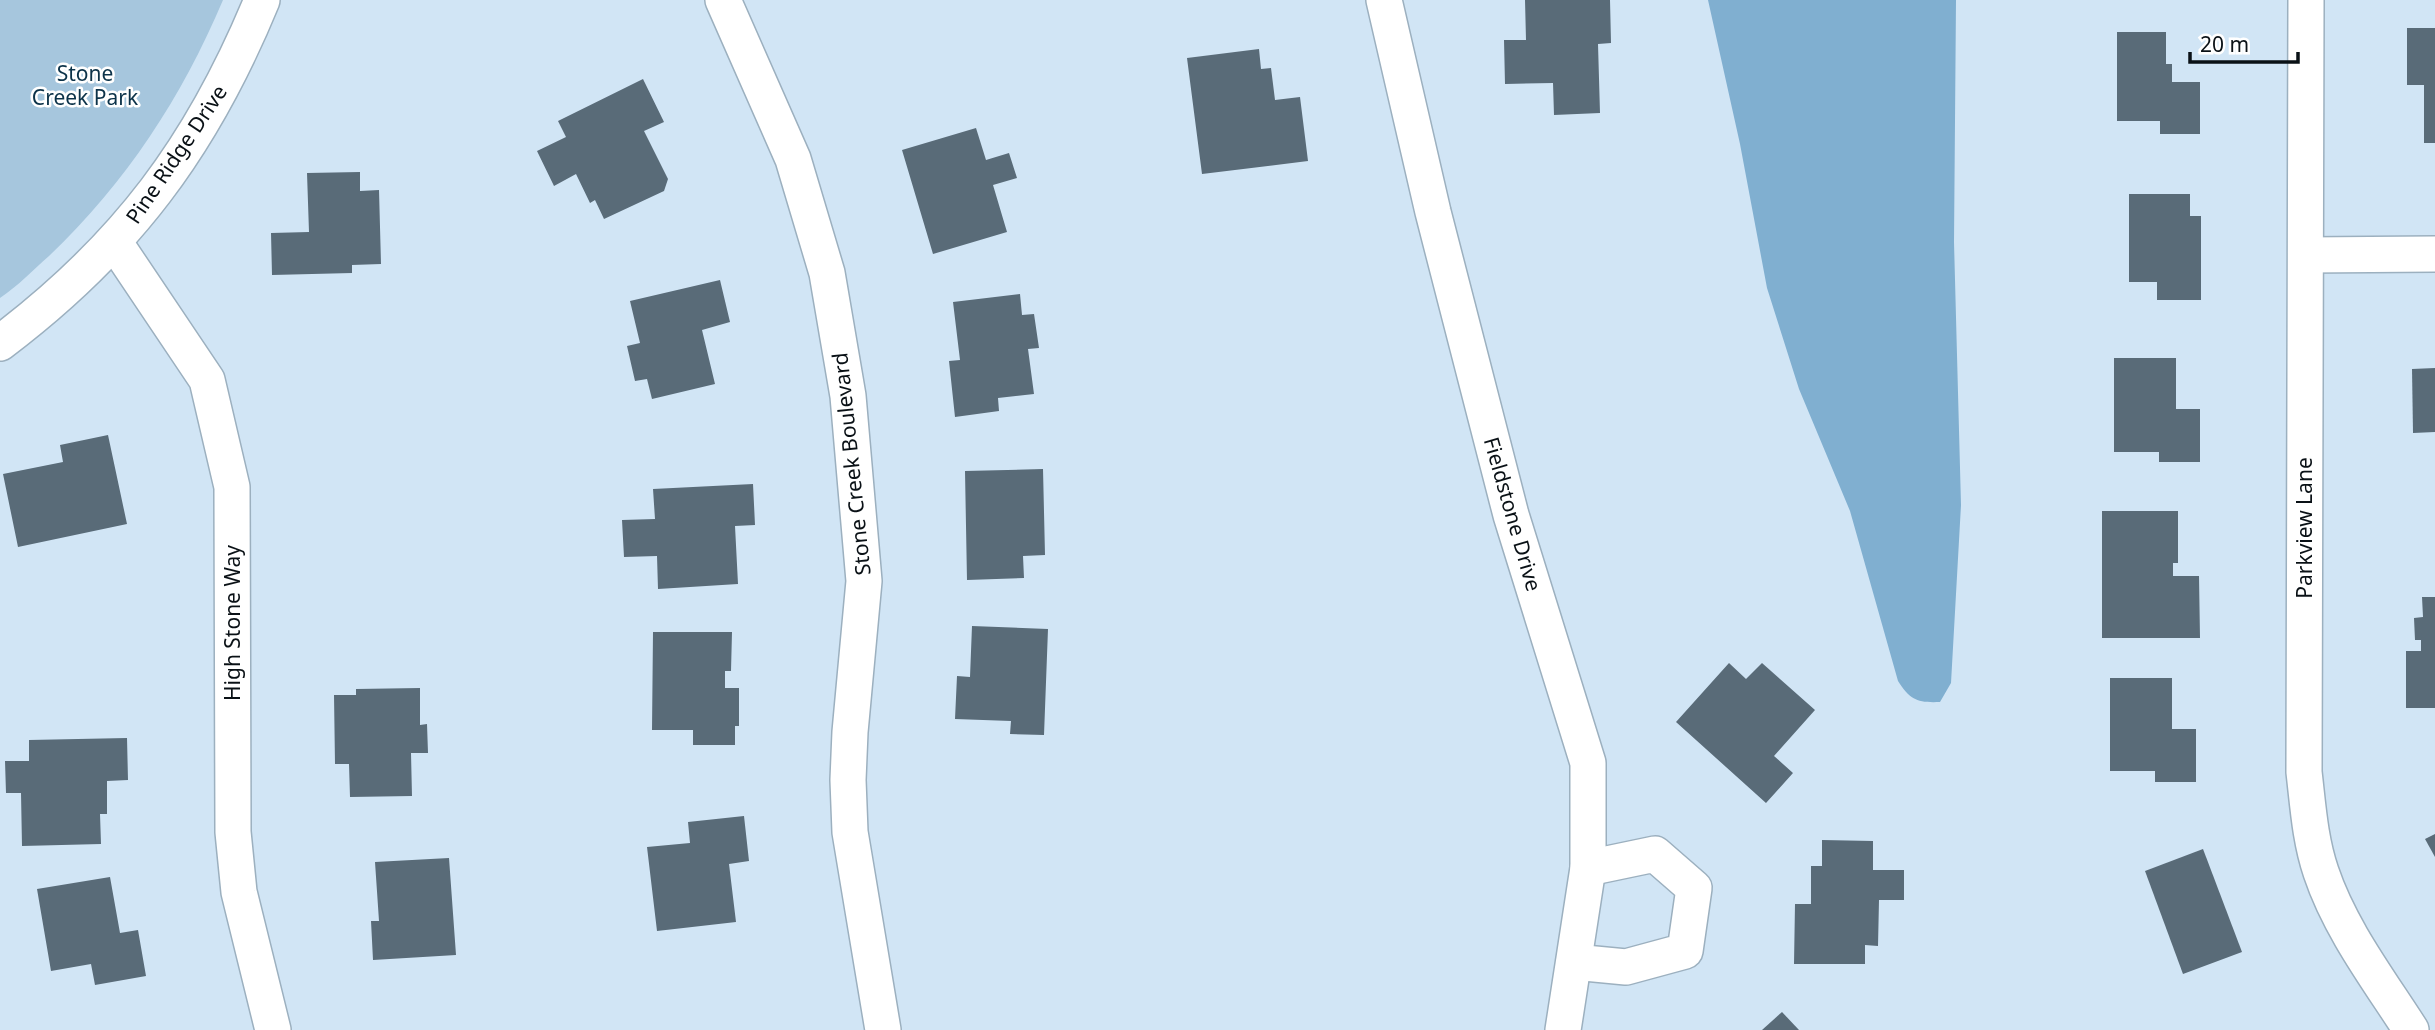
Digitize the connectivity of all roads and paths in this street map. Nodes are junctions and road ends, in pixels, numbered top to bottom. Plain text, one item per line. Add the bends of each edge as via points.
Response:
1 (262, 0) edge
2 (723, 0) edge
3 (1384, 0) edge
4 (2306, 0) edge
5 (115, 243) junction
6 (2435, 254) edge
7 (2306, 255) junction
8 (0, 343) edge
9 (1588, 868) junction
10 (1574, 962) junction
11 (273, 1030) edge
12 (883, 1030) edge
13 (1563, 1030) edge
14 (2411, 1030) edge

1 - 5 street, Pine Ridge Drive via 219,96 158,190
2 - 12 street, Stone Creek Boulevard via 793,159 827,273 848,396 864,581 850,732 850,832
3 - 9 street, Fieldstone Drive via 1511,515 1588,763
4 - 7 street, Parkview Lane
5 - 8 street, Pine Ridge Drive via 49,306
5 - 11 street, High Stone Way via 207,380 232,487 233,832 239,892
6 - 7 street
7 - 14 street, Parkview Lane via 2304,772 2311,832 2320,872 2336,908
9 - 10 street, Fieldstone Drive
9 - 10 street via 1655,854 1693,888 1685,951 1626,967
10 - 13 street, Fieldstone Drive

